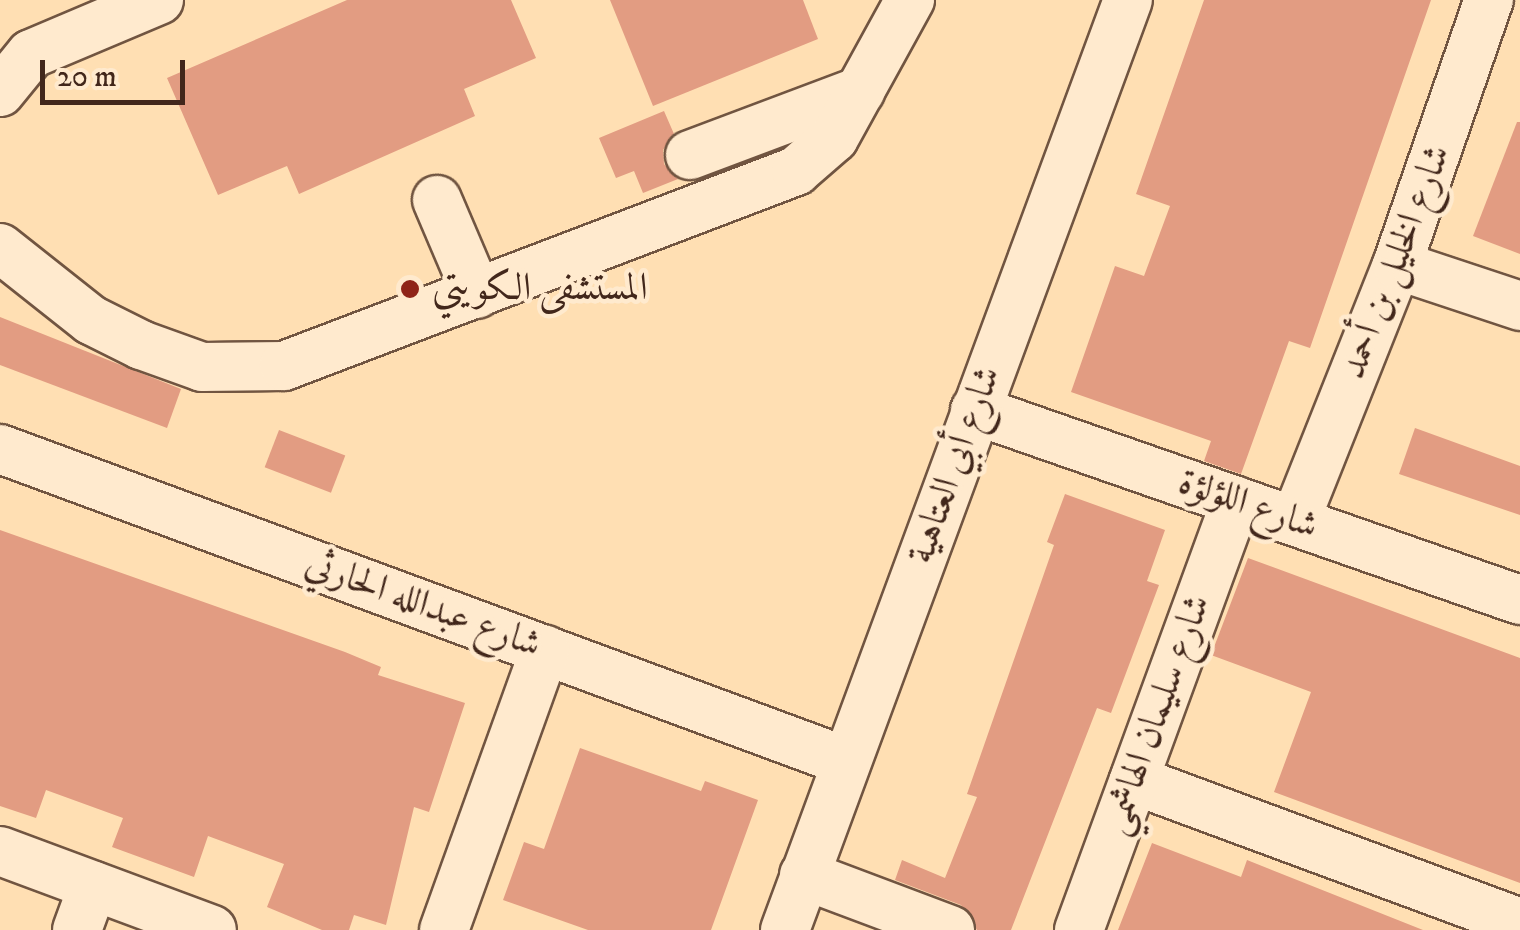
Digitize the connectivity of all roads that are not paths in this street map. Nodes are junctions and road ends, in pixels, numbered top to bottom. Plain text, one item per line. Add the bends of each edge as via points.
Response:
1 (160, 0) edge
2 (910, 0) edge
3 (1128, 0) edge
4 (1488, 0) edge
5 (860, 91) junction
6 (0, 92) edge
7 (690, 155) dead end
8 (437, 200) dead end
9 (0, 248) edge
10 (1397, 265) junction
11 (477, 294) junction
12 (1520, 306) edge
13 (975, 410) junction
14 (0, 448) edge
15 (1236, 500) junction
16 (1295, 522) junction
17 (1520, 600) edge
18 (545, 650) junction
19 (846, 761) junction
20 (1134, 780) junction
21 (0, 851) edge
22 (804, 875) junction
23 (93, 886) junction
24 (1520, 923) edge
25 (77, 930) edge
26 (212, 930) edge
27 (444, 930) edge
28 (785, 930) edge
29 (950, 930) edge
30 (1079, 930) edge

1 - 6 street via 31,54
2 - 5 street
3 - 13 street, شارع أبي العتاهية
4 - 10 street, شارع الخليل بن أحمد
5 - 7 street
5 - 11 street via 834,138 796,171
8 - 11 street
9 - 11 street via 116,334 202,367 229,370 284,366
10 - 12 street
10 - 16 street, شارع الخليل بن أحمد
13 - 15 street, شارع اللؤلؤة
13 - 19 street, شارع أبي العتاهية
14 - 18 street, شارع عبدالله الحارثي
15 - 16 street, شارع اللؤلؤة
15 - 20 street, شارع سليمان الهاشمي
16 - 17 street, شارع اللؤلؤة
18 - 19 street, شارع عبدالله الحارثي
18 - 27 street
19 - 22 street, شارع أبي العتاهية
20 - 24 street
20 - 30 street, شارع سليمان الهاشمي
21 - 23 street
22 - 28 street, شارع أبي العتاهية
22 - 29 street
23 - 25 street
23 - 26 street

